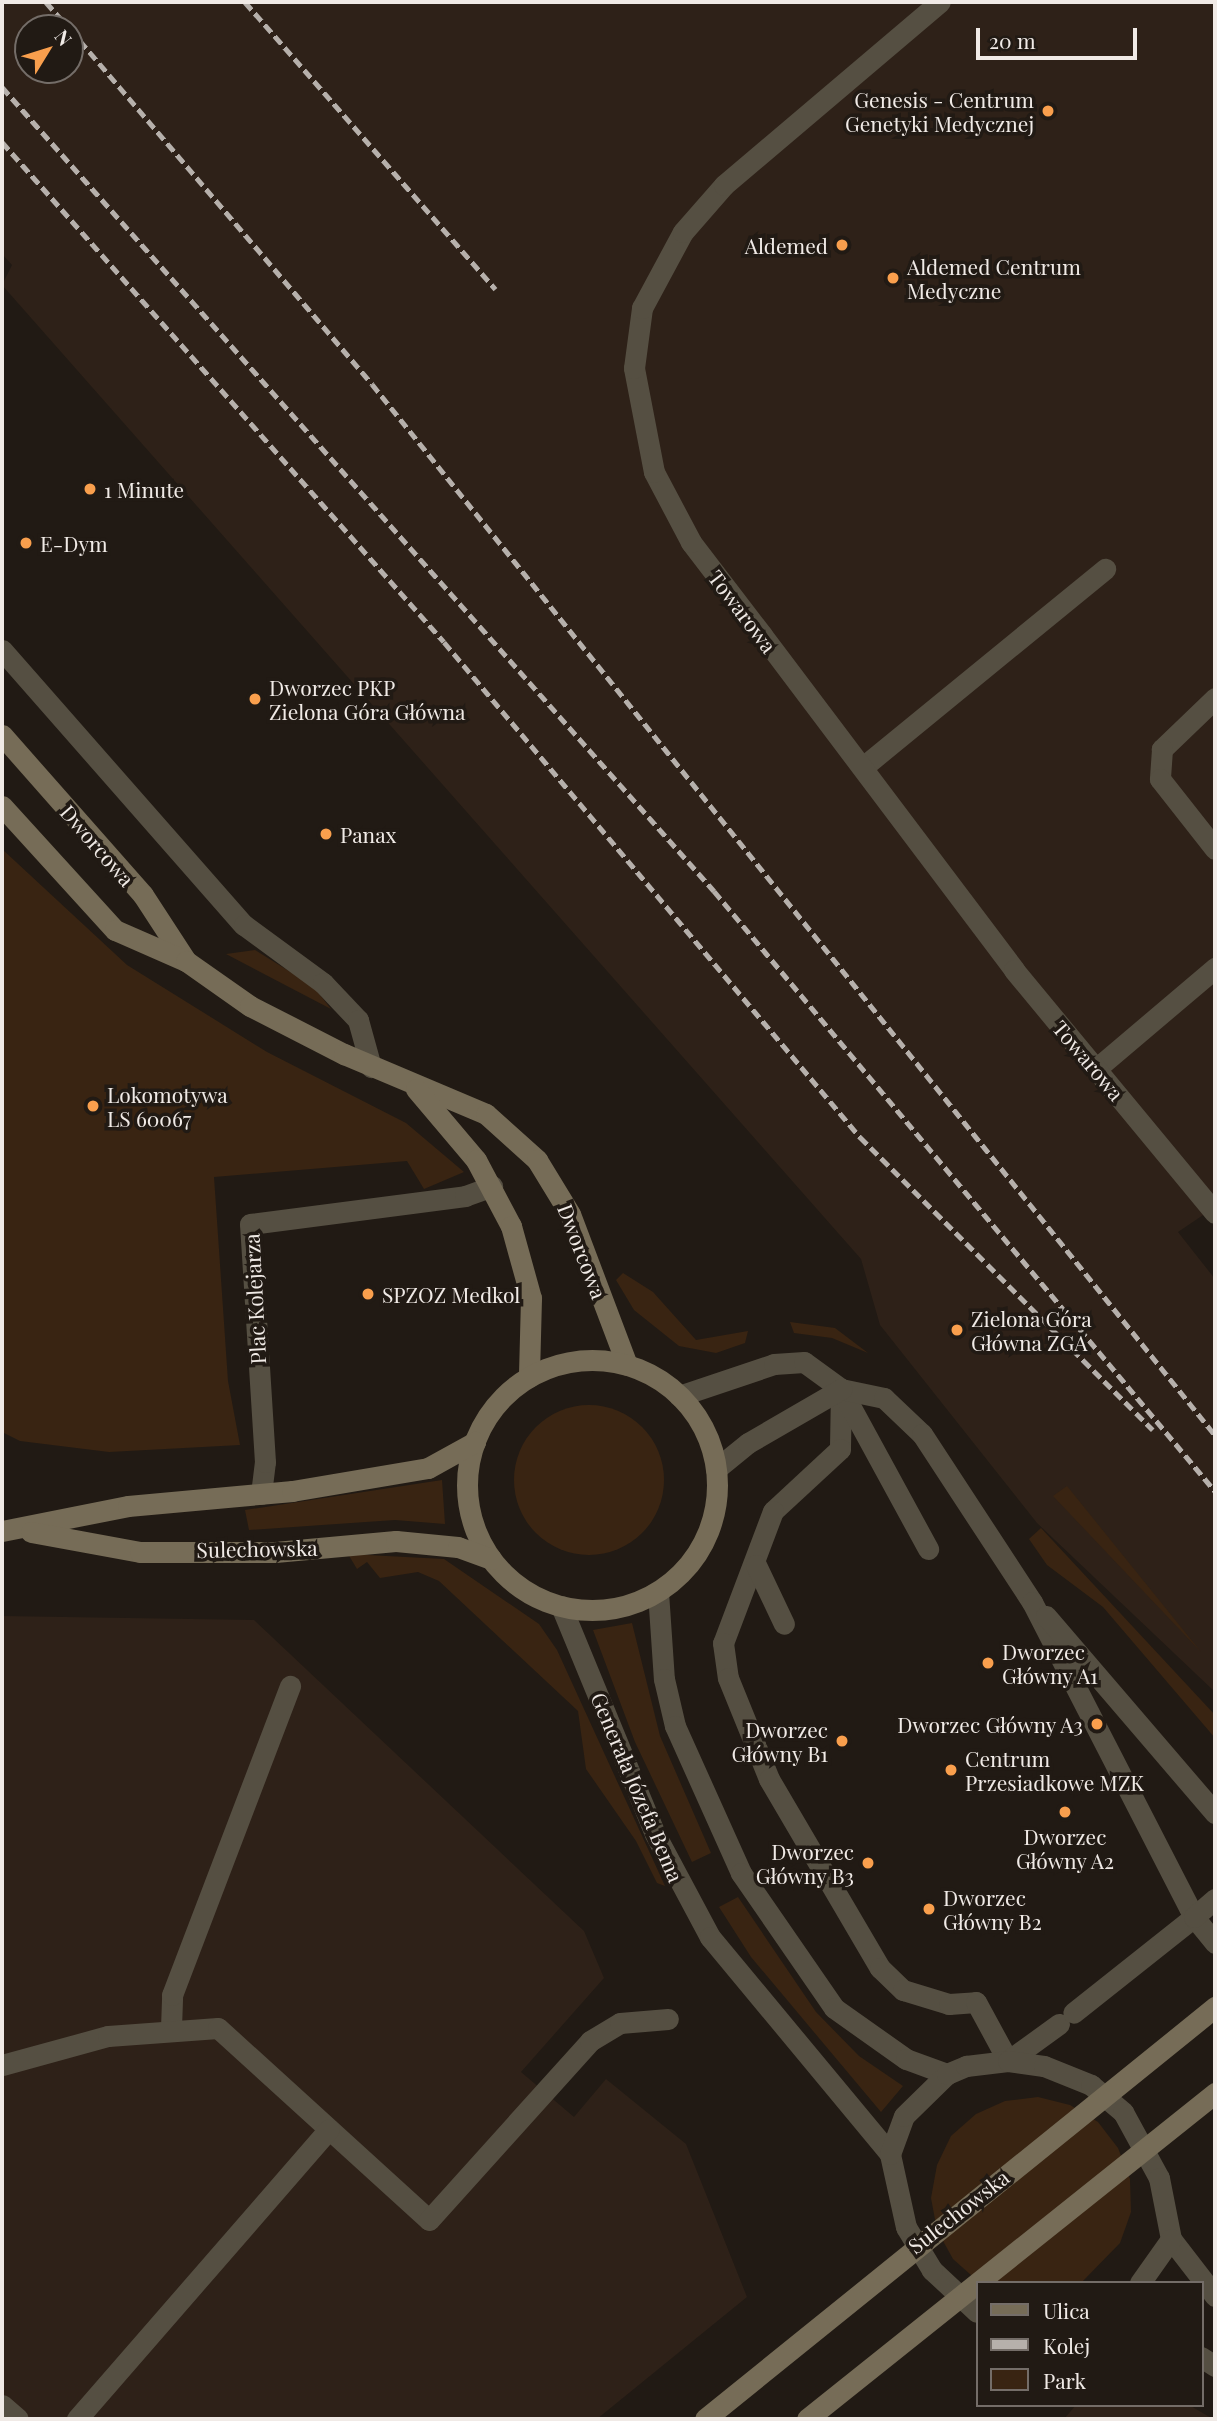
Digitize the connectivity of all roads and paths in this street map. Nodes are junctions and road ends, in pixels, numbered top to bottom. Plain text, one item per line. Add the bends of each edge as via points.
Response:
1 (940, 2) edge
2 (1105, 569) dead end
3 (2, 650) edge
4 (1215, 698) edge
5 (2, 735) edge
6 (863, 767) junction
7 (2, 806) edge
8 (1215, 849) edge
9 (186, 961) junction
10 (1215, 968) edge
11 (371, 1067) junction
12 (1097, 1068) junction
13 (415, 1088) junction
14 (492, 1186) junction
15 (1215, 1213) edge
16 (627, 1364) junction
17 (529, 1377) junction
18 (841, 1389) junction
19 (680, 1396) junction
20 (475, 1442) junction
21 (716, 1469) junction
22 (261, 1494) junction
23 (12, 1531) edge
24 (928, 1549) dead end
25 (491, 1559) junction
26 (756, 1565) junction
27 (658, 1592) junction
28 (1032, 1602) junction
29 (561, 1606) junction
30 (784, 1624) dead end
31 (290, 1686) dead end
32 (1215, 1813) edge
33 (1215, 1899) edge
34 (1194, 1917) junction
35 (1215, 1942) edge
36 (1215, 2007) edge
37 (668, 2019) dead end
38 (171, 2028) junction
39 (1008, 2061) junction
40 (2, 2065) edge
41 (947, 2074) junction
42 (1215, 2093) edge
43 (328, 2129) junction
44 (890, 2154) junction
45 (1171, 2239) junction
46 (980, 2281) edge
47 (1141, 2281) edge
48 (976, 2284) edge
49 (1215, 2296) edge
50 (976, 2311) edge
51 (2, 2405) edge
52 (18, 2419) edge
53 (77, 2419) edge
54 (705, 2419) edge
55 (807, 2419) edge

1 - 6 street, Towarowa via 724,185 683,232 642,307 634,368 654,472 691,542
2 - 6 street
3 - 11 street via 244,925 323,983 358,1020
4 - 8 street via 1162,749 1160,779
5 - 9 street, Dworcowa via 143,895
6 - 12 street, Towarowa
7 - 9 street, Dworcowa via 115,930
9 - 11 street, Dworcowa via 250,1006
10 - 12 street
11 - 13 street, Dworcowa
12 - 15 street, Towarowa
13 - 14 street, Dworcowa
13 - 16 street, Dworcowa via 486,1114 537,1160 570,1214
14 - 17 street, Dworcowa via 511,1226 531,1298
14 - 22 street, Plac Kolejarza via 465,1196 250,1224 265,1462
16 - 17 street via 582,1361
16 - 19 street
17 - 20 street via 506,1394
18 - 19 street via 804,1362 774,1363
18 - 21 street via 748,1443
18 - 24 street
18 - 26 street via 841,1449 773,1511
18 - 28 street via 884,1398 904,1411
19 - 21 street via 704,1429
20 - 22 street, Sulechowska via 428,1468
20 - 25 street via 468,1502
21 - 27 street via 716,1505 705,1539 685,1569
22 - 23 street, Sulechowska via 128,1506
23 - 25 street, Sulechowska via 140,1552 275,1552 396,1541 458,1547
25 - 29 street via 534,1596
26 - 30 street
26 - 39 street via 723,1643 728,1678 769,1779 880,1968 903,1990 949,2004 976,2001
27 - 29 street via 594,1611
27 - 41 street via 663,1679 675,1726 741,1873 834,2008 883,2046
28 - 32 street via 1083,1653
28 - 34 street
29 - 44 street, Generała Józefa Bema via 655,1834 705,1928
31 - 38 street via 172,1995
33 - 34 street
34 - 35 street
34 - 39 street
36 - 54 street, Sulechowska, bridge
37 - 43 street via 620,2023 590,2041 429,2220
38 - 40 street via 108,2036
38 - 43 street via 218,2028
39 - 41 street
39 - 45 street via 1044,2066 1091,2085 1123,2112 1159,2178
41 - 44 street via 904,2116
42 - 46 street, bridge
43 - 53 street
44 - 50 street via 906,2227 932,2270
45 - 47 street
45 - 49 street
48 - 55 street, bridge
51 - 52 street

